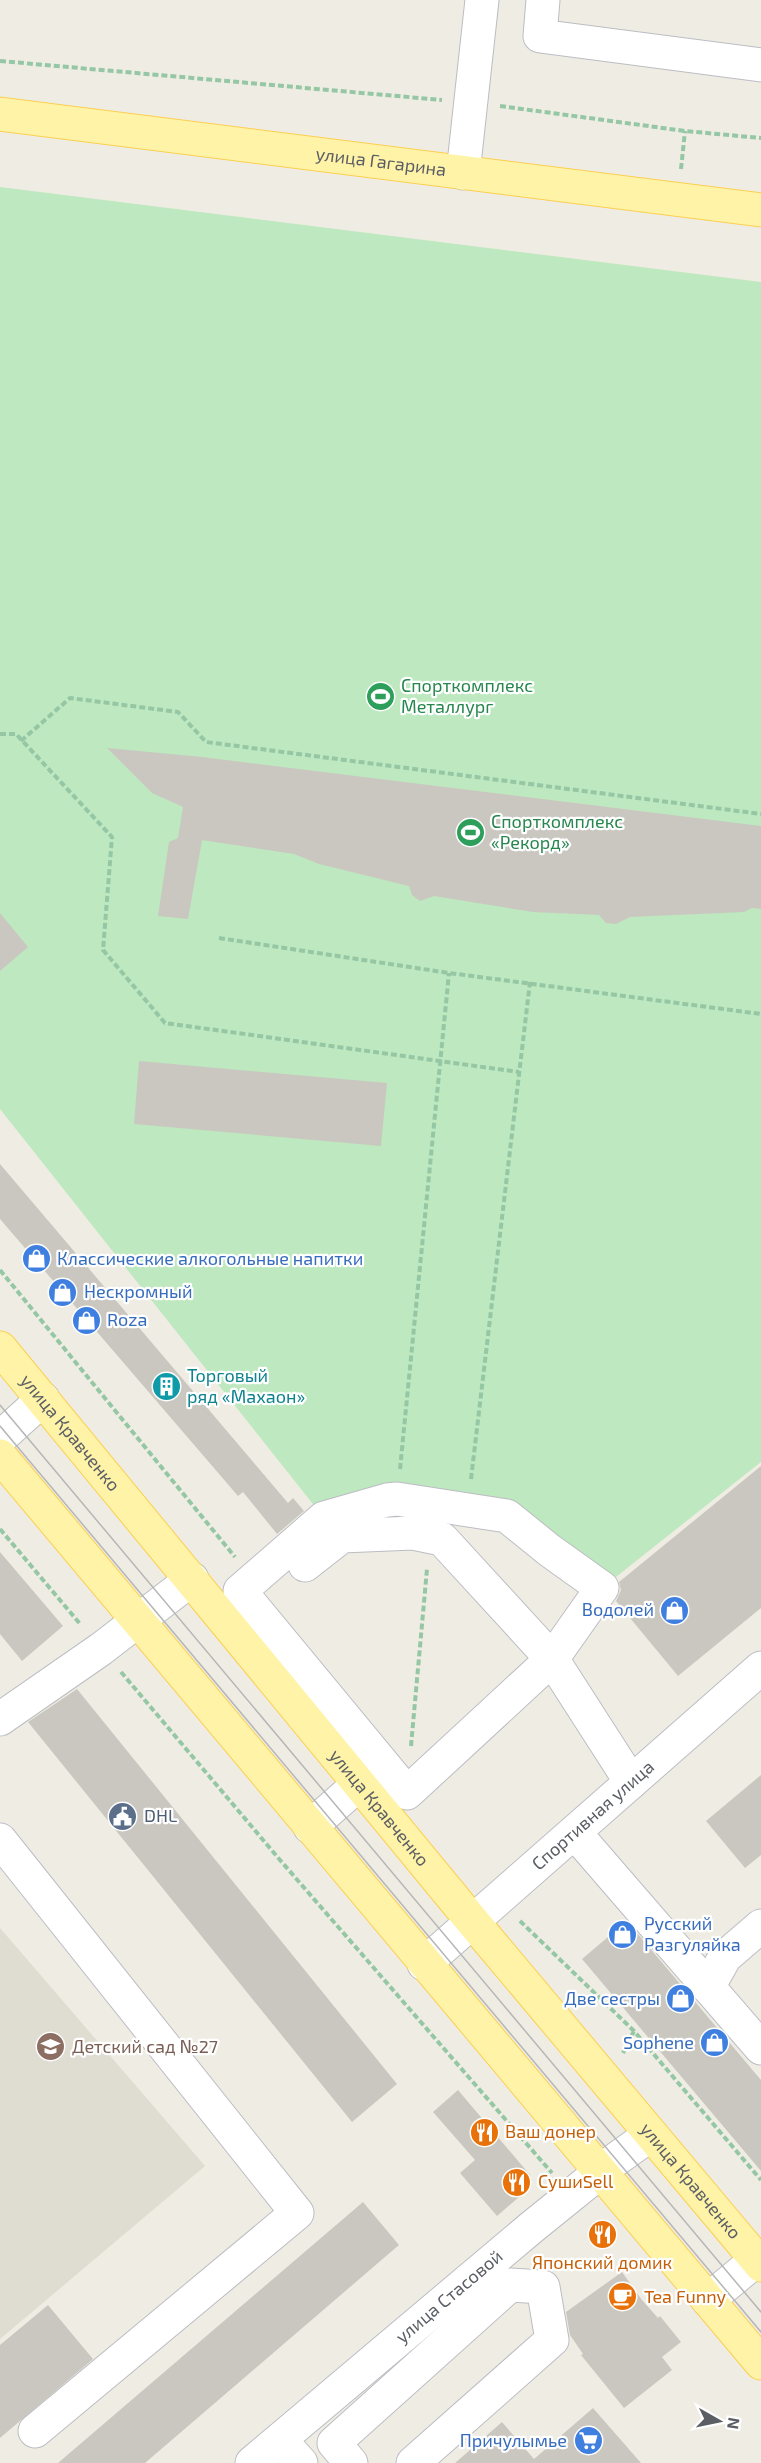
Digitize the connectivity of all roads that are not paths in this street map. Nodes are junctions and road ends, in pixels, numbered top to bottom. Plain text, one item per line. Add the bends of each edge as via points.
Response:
1 (482, 0) edge
2 (543, 0) edge
3 (761, 65) edge
4 (0, 114) edge
5 (463, 173) junction
6 (761, 210) edge
7 (0, 1348) edge
8 (43, 1399) junction
9 (0, 1438) edge
10 (0, 1456) edge
11 (305, 1564) dead end
12 (192, 1579) junction
13 (138, 1621) junction
14 (552, 1659) junction
15 (761, 1668) edge
16 (0, 1719) edge
17 (632, 1782) junction
18 (360, 1783) junction
19 (310, 1827) junction
20 (575, 1833) junction
21 (0, 1840) edge
22 (473, 1922) junction
23 (761, 1926) edge
24 (424, 1964) junction
25 (708, 1987) junction
26 (761, 2048) edge
27 (650, 2135) junction
28 (600, 2172) junction
29 (759, 2260) edge
30 (708, 2300) junction
31 (761, 2363) edge
32 (35, 2431) dead end
33 (290, 2451) edge
34 (252, 2463) edge
35 (351, 2463) edge
36 (413, 2463) edge

1 - 5 street
2 - 3 street via 540,36
4 - 5 main road, улица Гагарина
5 - 6 main road, улица Гагарина
7 - 8 main road, улица Кравченко
8 - 9 street
8 - 12 main road, улица Кравченко
10 - 13 main road
11 - 14 street via 342,1536 413,1533 442,1539
12 - 13 street
12 - 18 main road, улица Кравченко
13 - 16 street
13 - 19 main road
14 - 14 street via 602,1588 507,1516 387,1500 324,1518 240,1591 407,1793
14 - 17 street
15 - 17 street, Спортивная улица
17 - 20 street, Спортивная улица
18 - 19 street
18 - 22 main road, улица Кравченко
19 - 24 main road
20 - 22 street, Спортивная улица
20 - 25 street
21 - 32 street via 297,2213
22 - 24 street, Спортивная улица
22 - 27 main road, улица Кравченко
23 - 25 street via 725,1958
24 - 28 main road
25 - 26 street
27 - 28 street, улица Стасовой
27 - 29 main road, улица Кравченко
28 - 30 main road
28 - 33 street, улица Стасовой
29 - 30 street
30 - 31 main road
33 - 34 street, улица Стасовой
35 - 36 street via 334,2443 510,2285 543,2287 552,2340

